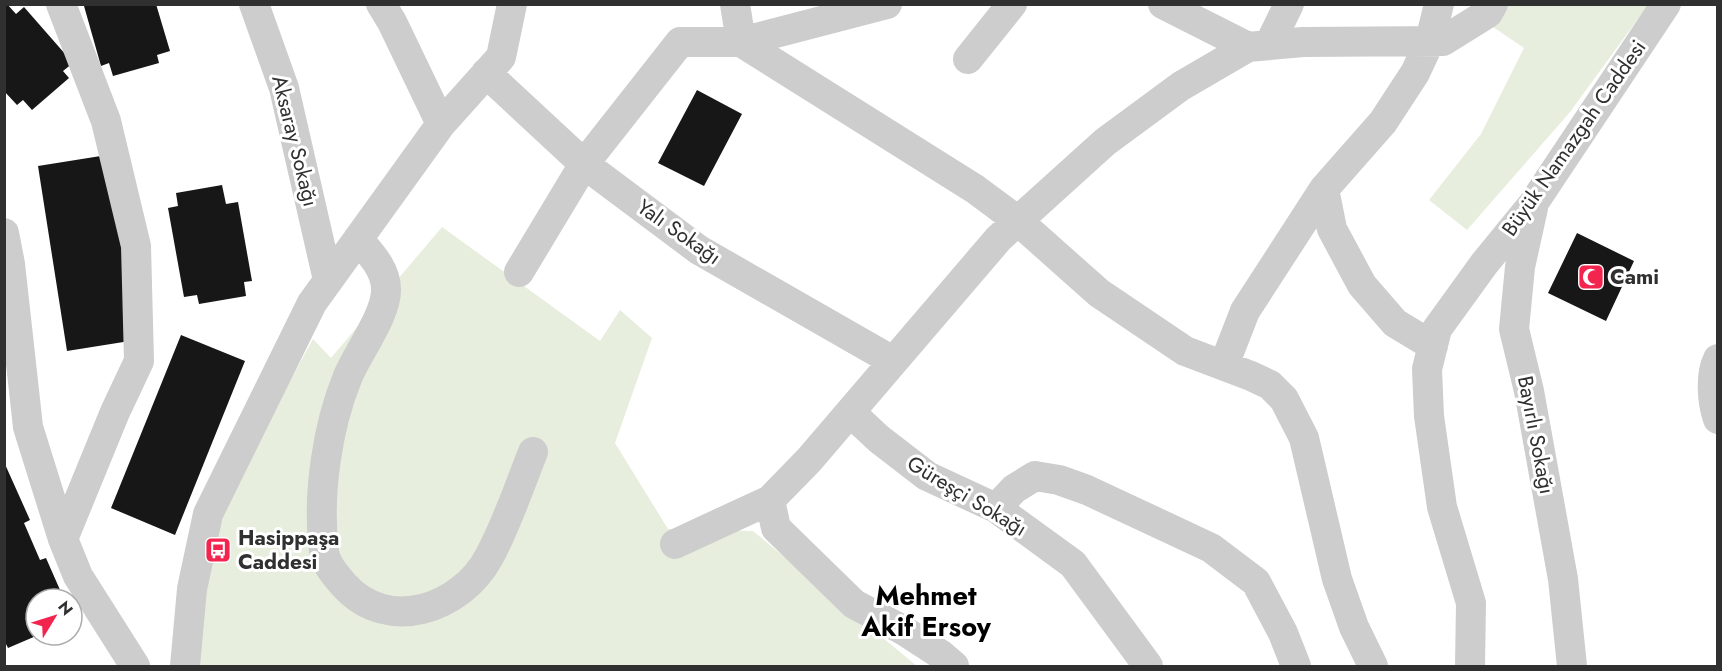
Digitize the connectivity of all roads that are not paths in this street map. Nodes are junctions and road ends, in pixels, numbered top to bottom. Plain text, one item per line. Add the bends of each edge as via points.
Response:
1 (62, 4) edge
2 (254, 4) edge
3 (381, 4) edge
4 (512, 4) edge
5 (735, 4) edge
6 (887, 4) edge
7 (1012, 4) edge
8 (1163, 4) edge
9 (1289, 4) edge
10 (1439, 4) edge
11 (1493, 4) edge
12 (1666, 4) edge
13 (1430, 41) junction
14 (741, 42) junction
15 (1259, 46) junction
16 (968, 59) dead end
17 (486, 73) junction
18 (441, 124) junction
19 (584, 164) junction
20 (1324, 189) junction
21 (1533, 204) junction
22 (1018, 221) junction
23 (4, 233) edge
24 (358, 238) junction
25 (519, 272) dead end
26 (328, 280) junction
27 (1435, 338) junction
28 (1718, 359) edge
29 (893, 361) junction
30 (1224, 365) junction
31 (850, 412) junction
32 (1718, 418) edge
33 (533, 452) dead end
34 (770, 500) junction
35 (996, 508) junction
36 (63, 539) junction
37 (675, 544) dead end
38 (135, 666) edge
39 (184, 666) edge
40 (954, 666) edge
41 (1148, 666) edge
42 (1296, 666) edge
43 (1373, 666) edge
44 (1470, 666) edge
45 (1572, 666) edge

1 - 36 street via 106,121 136,246 139,361
2 - 26 street, Aksaray Sokağı via 284,88
3 - 18 street
4 - 17 street via 501,57
5 - 14 street
6 - 14 street
7 - 16 street
8 - 15 street
9 - 15 street
10 - 13 street
11 - 13 street via 1488,13 1443,41
12 - 21 street, Büyük Namazgah Caddesi
13 - 15 street
13 - 20 street via 1415,73 1383,122
14 - 19 street via 680,42
14 - 22 street via 975,189
15 - 22 street via 1181,86 1105,142
17 - 18 street
17 - 19 street, Yalı Sokağı
18 - 24 street
19 - 25 street
19 - 29 street, Yalı Sokağı via 699,250
20 - 27 street via 1332,230 1362,285 1395,323
20 - 30 street via 1245,311
21 - 27 street, Büyük Namazgah Caddesi via 1484,264
21 - 45 street, Bayırlı Sokağı via 1520,267 1514,329 1563,579
22 - 29 street
22 - 30 street via 1099,293 1185,351
23 - 36 street via 28,427
24 - 26 street
24 - 33 street via 383,272 386,288 385,302 348,377 325,466 324,553 334,575 370,605 392,611 437,606 472,580 486,562
26 - 39 street via 312,303 208,514 192,589
27 - 44 street via 1426,369 1429,416 1442,507 1471,603
28 - 32 street via 1714,367 1714,409
29 - 31 street
30 - 43 street via 1270,385 1284,399 1304,438 1337,579
31 - 34 street
31 - 35 street, Güreşçi Sokağı via 927,476
34 - 37 street
34 - 40 street via 776,528 854,604 903,630
35 - 41 street, Güreşçi Sokağı via 1073,564
35 - 42 street via 1014,489 1035,476 1059,480 1211,548 1256,582
36 - 38 street via 78,576

